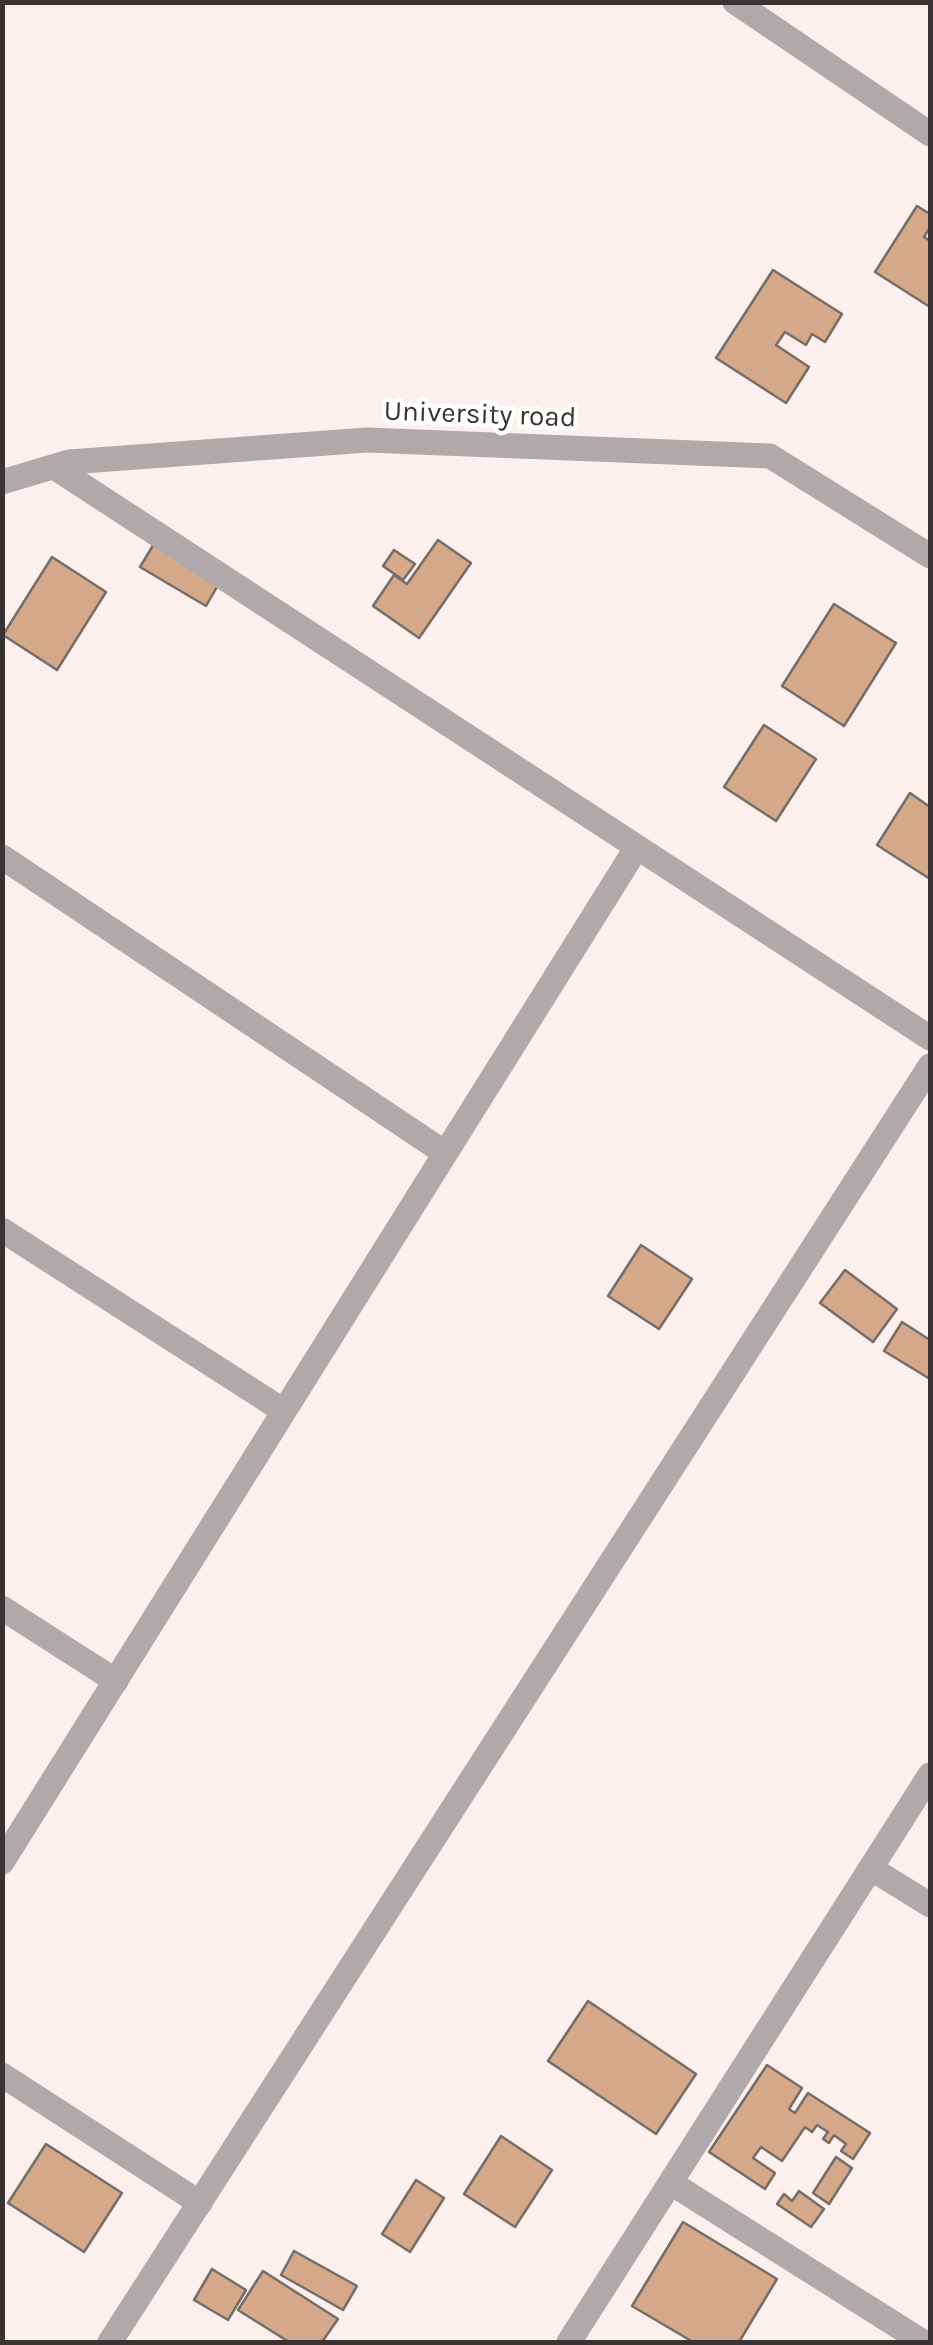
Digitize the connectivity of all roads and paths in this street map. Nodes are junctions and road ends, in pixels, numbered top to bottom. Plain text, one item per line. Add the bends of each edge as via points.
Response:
1 (735, 2) edge
2 (930, 134) edge
3 (54, 467) junction
4 (2, 482) edge
5 (930, 556) edge
6 (637, 847) junction
7 (2, 857) edge
8 (930, 1038) edge
9 (930, 1066) edge
10 (446, 1153) junction
11 (2, 1230) edge
12 (284, 1411) junction
13 (2, 1608) edge
14 (116, 1681) junction
15 (930, 1775) edge
16 (2, 1862) edge
17 (872, 1868) junction
18 (930, 1905) edge
19 (2, 2075) edge
20 (671, 2182) junction
21 (200, 2203) junction
22 (110, 2342) edge
23 (569, 2342) edge
24 (923, 2342) edge

1 - 2 street
3 - 4 street, University road
3 - 5 street, University road via 368,440 770,456
3 - 6 street
6 - 8 street
6 - 10 street
7 - 10 street
9 - 21 street
10 - 12 street
11 - 12 street
12 - 14 street
13 - 14 street
14 - 16 street
15 - 17 street
17 - 18 street
17 - 20 street
19 - 21 street
20 - 23 street
20 - 24 street
21 - 22 street

